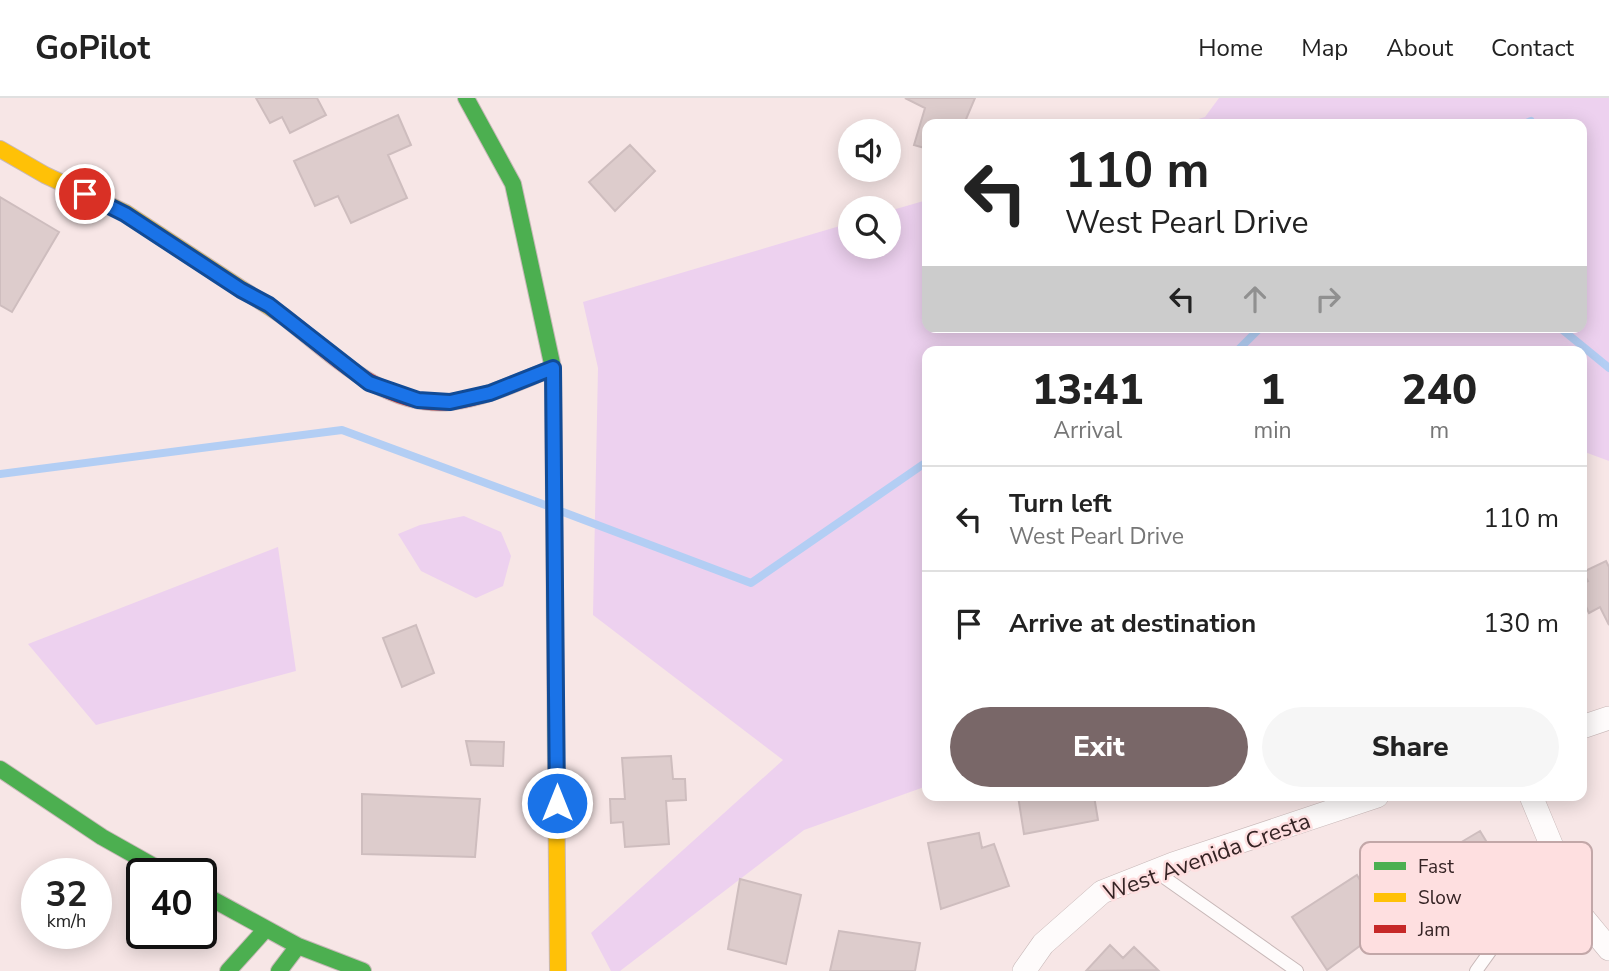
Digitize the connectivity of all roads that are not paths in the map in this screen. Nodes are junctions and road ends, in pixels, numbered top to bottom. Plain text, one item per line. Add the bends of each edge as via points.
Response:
1 (466, 98) edge
2 (0, 149) edge
3 (553, 368) junction
4 (1609, 718) edge
5 (1587, 725) edge
6 (0, 769) edge
7 (1362, 801) edge
8 (1533, 801) edge
9 (1550, 842) edge
10 (139, 858) edge
11 (1155, 871) junction
12 (217, 902) edge
13 (1592, 928) edge
14 (265, 930) junction
15 (298, 946) junction
16 (1609, 949) edge
17 (1488, 954) edge
18 (228, 971) edge
19 (279, 971) edge
20 (363, 971) edge
21 (560, 971) edge
22 (1024, 971) edge
23 (1297, 971) edge
24 (1476, 971) edge

1 - 3 street via 513,184
2 - 3 street via 125,214 269,305 369,383 418,400 450,402 490,393
3 - 21 street
4 - 5 street
6 - 10 street
7 - 11 street, West Avenida Cresta
8 - 9 street
11 - 22 street, West Avenida Cresta via 1102,892 1043,944
11 - 23 lane
12 - 14 street
13 - 16 street
14 - 15 street
14 - 18 street
15 - 19 street
15 - 20 street
17 - 24 lane

